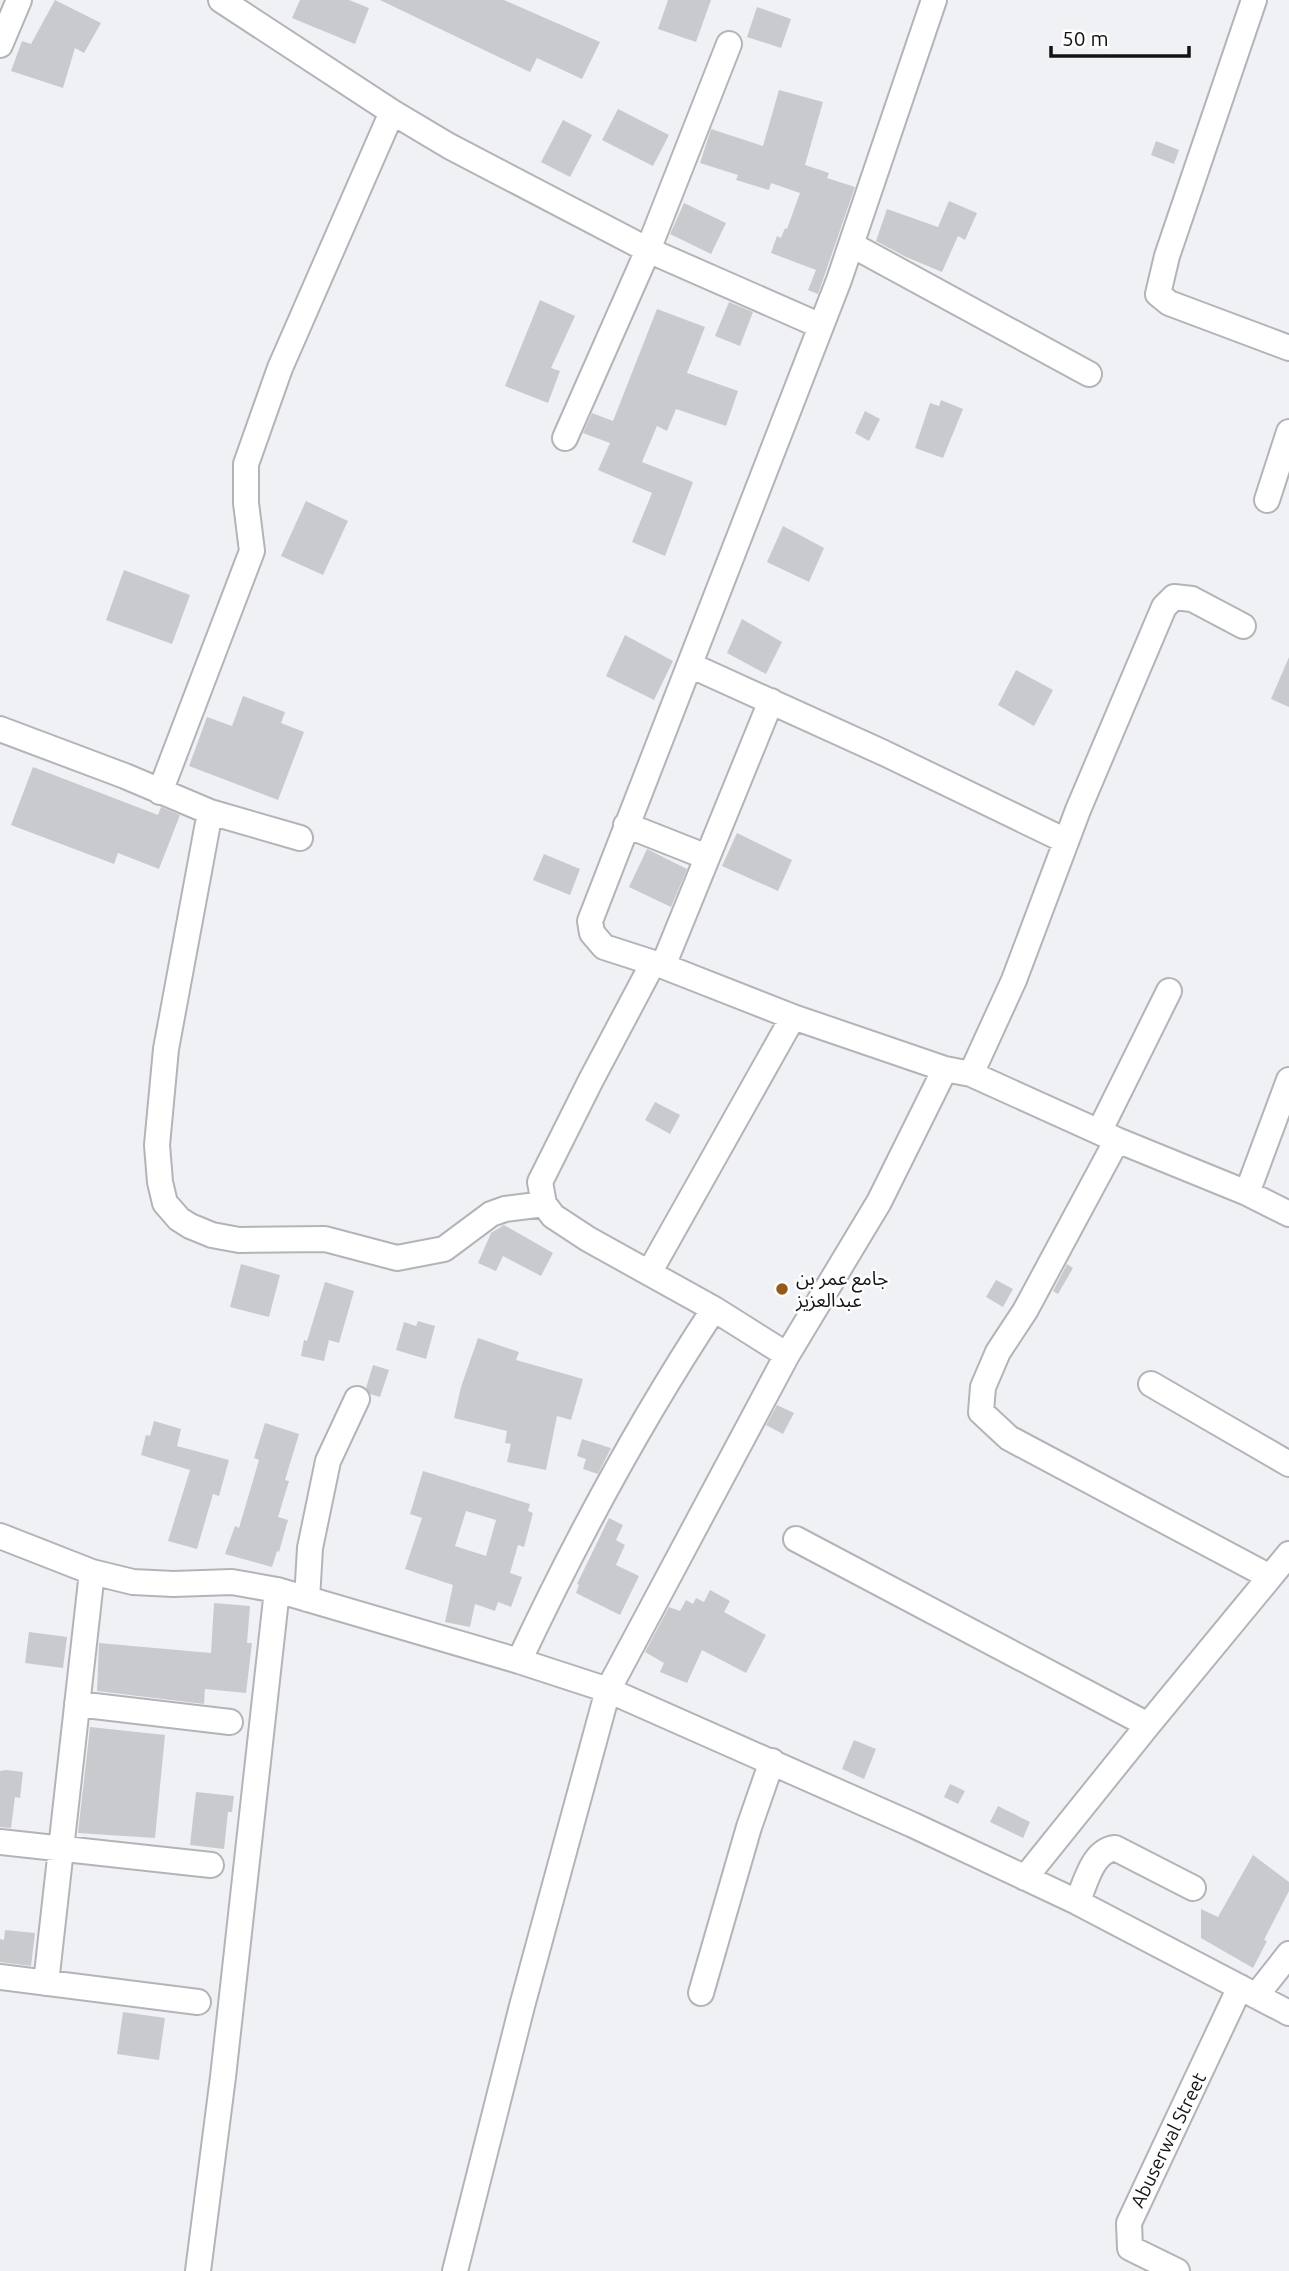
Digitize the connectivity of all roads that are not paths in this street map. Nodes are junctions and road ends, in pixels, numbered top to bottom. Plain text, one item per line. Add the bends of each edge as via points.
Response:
1 (19, 0) edge
2 (220, 0) edge
3 (934, 0) edge
4 (1254, 0) edge
5 (729, 44) dead end
6 (0, 45) edge
7 (392, 112) junction
8 (852, 246) junction
9 (648, 250) junction
10 (821, 326) junction
11 (1289, 348) edge
12 (1089, 374) dead end
13 (1289, 432) edge
14 (565, 438) dead end
15 (1267, 500) dead end
16 (1243, 625) dead end
17 (690, 665) junction
18 (771, 701) junction
19 (0, 729) edge
20 (160, 792) junction
21 (210, 812) junction
22 (626, 825) junction
23 (299, 838) dead end
24 (1066, 841) junction
25 (707, 857) junction
26 (658, 965) junction
27 (1169, 991) dead end
28 (793, 1017) junction
29 (945, 1069) junction
30 (971, 1074) junction
31 (1289, 1080) edge
32 (1108, 1136) junction
33 (1247, 1193) junction
34 (544, 1204) junction
35 (1289, 1214) edge
36 (649, 1273) junction
37 (714, 1309) junction
38 (787, 1354) junction
39 (1151, 1384) dead end
40 (357, 1399) dead end
41 (1289, 1464) edge
42 (0, 1536) edge
43 (796, 1539) dead end
44 (1289, 1554) edge
45 (92, 1572) junction
46 (1270, 1577) junction
47 (277, 1590) junction
48 (307, 1599) junction
49 (519, 1661) junction
50 (608, 1690) junction
51 (77, 1704) junction
52 (230, 1722) dead end
53 (1148, 1725) junction
54 (772, 1761) junction
55 (0, 1842) edge
56 (61, 1847) junction
57 (211, 1865) dead end
58 (1025, 1878) junction
59 (1193, 1888) dead end
60 (1077, 1902) junction
61 (1289, 1954) edge
62 (0, 1977) edge
63 (46, 1983) junction
64 (1248, 1991) junction
65 (701, 1993) dead end
66 (198, 2001) dead end
67 (1289, 2013) edge
68 (198, 2271) edge
69 (455, 2271) edge
70 (1177, 2271) edge

1 - 6 street
2 - 7 street
3 - 8 street
4 - 11 street via 1167,256 1158,295
5 - 9 street
7 - 9 street
7 - 20 street via 280,368 246,464 252,551
8 - 10 street
8 - 12 street
9 - 10 street
9 - 14 street
10 - 17 street
13 - 15 street
16 - 24 street via 1192,599 1174,597 1164,607
17 - 18 street
17 - 22 street
18 - 24 street
18 - 25 street
19 - 20 street
20 - 21 street
21 - 23 street
21 - 34 street via 166,1049 157,1145 165,1203 190,1227 212,1235 239,1240 325,1239 397,1258 444,1249 491,1214
22 - 25 street
22 - 26 street via 590,921 592,933 604,947
24 - 30 street via 1014,980
25 - 26 street
26 - 28 street
26 - 34 street via 540,1182
27 - 32 street
28 - 29 street
28 - 36 street
29 - 30 street
29 - 38 street via 879,1202
30 - 32 street
31 - 33 street
32 - 33 street
32 - 46 street via 1025,1311 998,1352 983,1387 981,1412 1009,1438
33 - 35 street
34 - 36 street via 553,1216 588,1239
36 - 37 street
37 - 38 street
37 - 49 street via 667,1381 560,1573
38 - 50 street
39 - 41 street
40 - 48 street via 328,1461 310,1548
42 - 45 street
43 - 53 street
44 - 46 street
45 - 47 street via 133,1582 232,1582
45 - 51 street
46 - 53 street
47 - 48 street
47 - 68 street
48 - 49 street
49 - 50 street
50 - 54 street
50 - 69 street
51 - 52 street
51 - 56 street
53 - 58 street
54 - 58 street
54 - 65 street
55 - 56 street
56 - 57 street
56 - 63 street
58 - 60 street
59 - 60 street via 1115,1848 1098,1856
60 - 64 street
61 - 64 street
62 - 63 street
63 - 66 street
64 - 67 street
64 - 70 street, Abuserwal Street via 1129,2223 1130,2248

